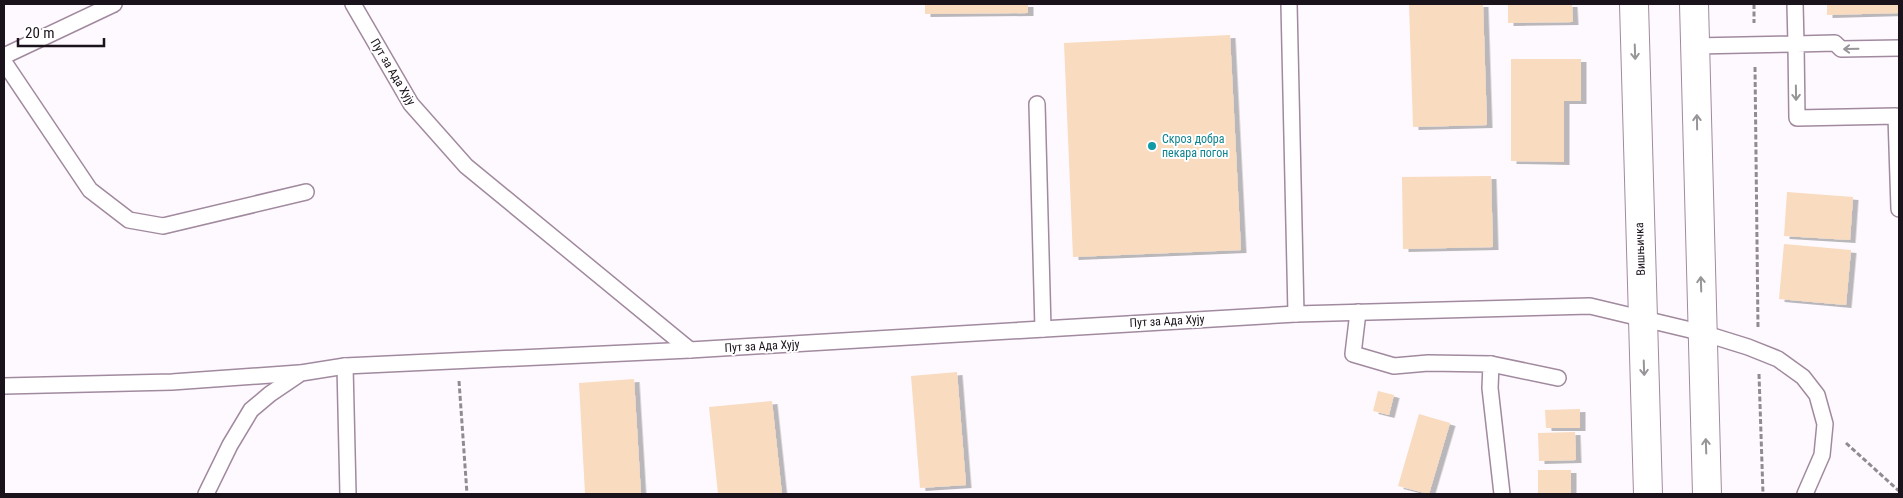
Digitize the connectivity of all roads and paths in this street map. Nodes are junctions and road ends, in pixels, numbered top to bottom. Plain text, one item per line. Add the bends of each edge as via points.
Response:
1 (114, 4) edge
2 (353, 4) edge
3 (1289, 4) edge
4 (1634, 4) edge
5 (1694, 4) edge
6 (1754, 4) edge
7 (1795, 4) edge
8 (1796, 44) junction
9 (1755, 45) junction
10 (1695, 46) junction
11 (1899, 48) edge
12 (4, 56) edge
13 (4, 62) edge
14 (1037, 104) dead end
15 (1898, 116) edge
16 (306, 192) dead end
17 (1899, 209) edge
18 (1358, 312) junction
19 (1296, 314) junction
20 (1642, 319) junction
21 (1043, 329) junction
22 (1703, 333) junction
23 (690, 350) junction
24 (1758, 351) junction
25 (458, 361) junction
26 (1491, 364) junction
27 (345, 366) junction
28 (301, 373) junction
29 (1558, 378) dead end
30 (4, 386) edge
31 (1825, 424) junction
32 (1899, 491) edge
33 (206, 494) edge
34 (348, 494) edge
35 (467, 494) edge
36 (1502, 494) edge
37 (1648, 494) edge
38 (1707, 494) edge
39 (1763, 494) edge
40 (1805, 494) edge

1 - 12 lane
2 - 23 lane, Пут за Ада Хују via 411,104 466,166
3 - 19 lane
4 -> 20 main road, Вишњичка
5 - 10 main road
6 - 9 path
7 - 8 lane
8 - 9 lane
11 -> 8 lane via 1841,49 1836,43
8 -> 15 lane via 1797,118
9 - 10 lane
9 - 24 path
22 -> 10 main road
13 - 16 lane via 90,190 129,220 163,226
14 - 21 lane
15 - 17 lane
18 - 19 lane, Пут за Ада Хују
18 - 20 lane, Пут за Ада Хују via 1590,306
18 - 26 lane via 1353,354 1394,366
19 - 21 lane, Пут за Ада Хују
20 - 22 lane, Пут за Ада Хују
20 -> 37 main road, Вишњичка
21 - 23 lane, Пут за Ада Хују
22 - 24 lane, Пут за Ада Хују
38 -> 22 main road
23 - 25 lane, Пут за Ада Хују
24 - 31 lane, Пут за Ада Хују via 1778,359 1803,378 1817,395
24 - 39 path
25 - 27 lane, Пут за Ада Хују
25 - 35 path
26 - 29 lane
26 - 36 lane via 1490,388
27 - 28 lane, Пут за Ада Хују
27 - 34 lane
28 - 30 lane, Пут за Ада Хују via 172,382
28 - 33 lane via 251,410
31 - 32 path
31 - 40 lane via 1822,455

